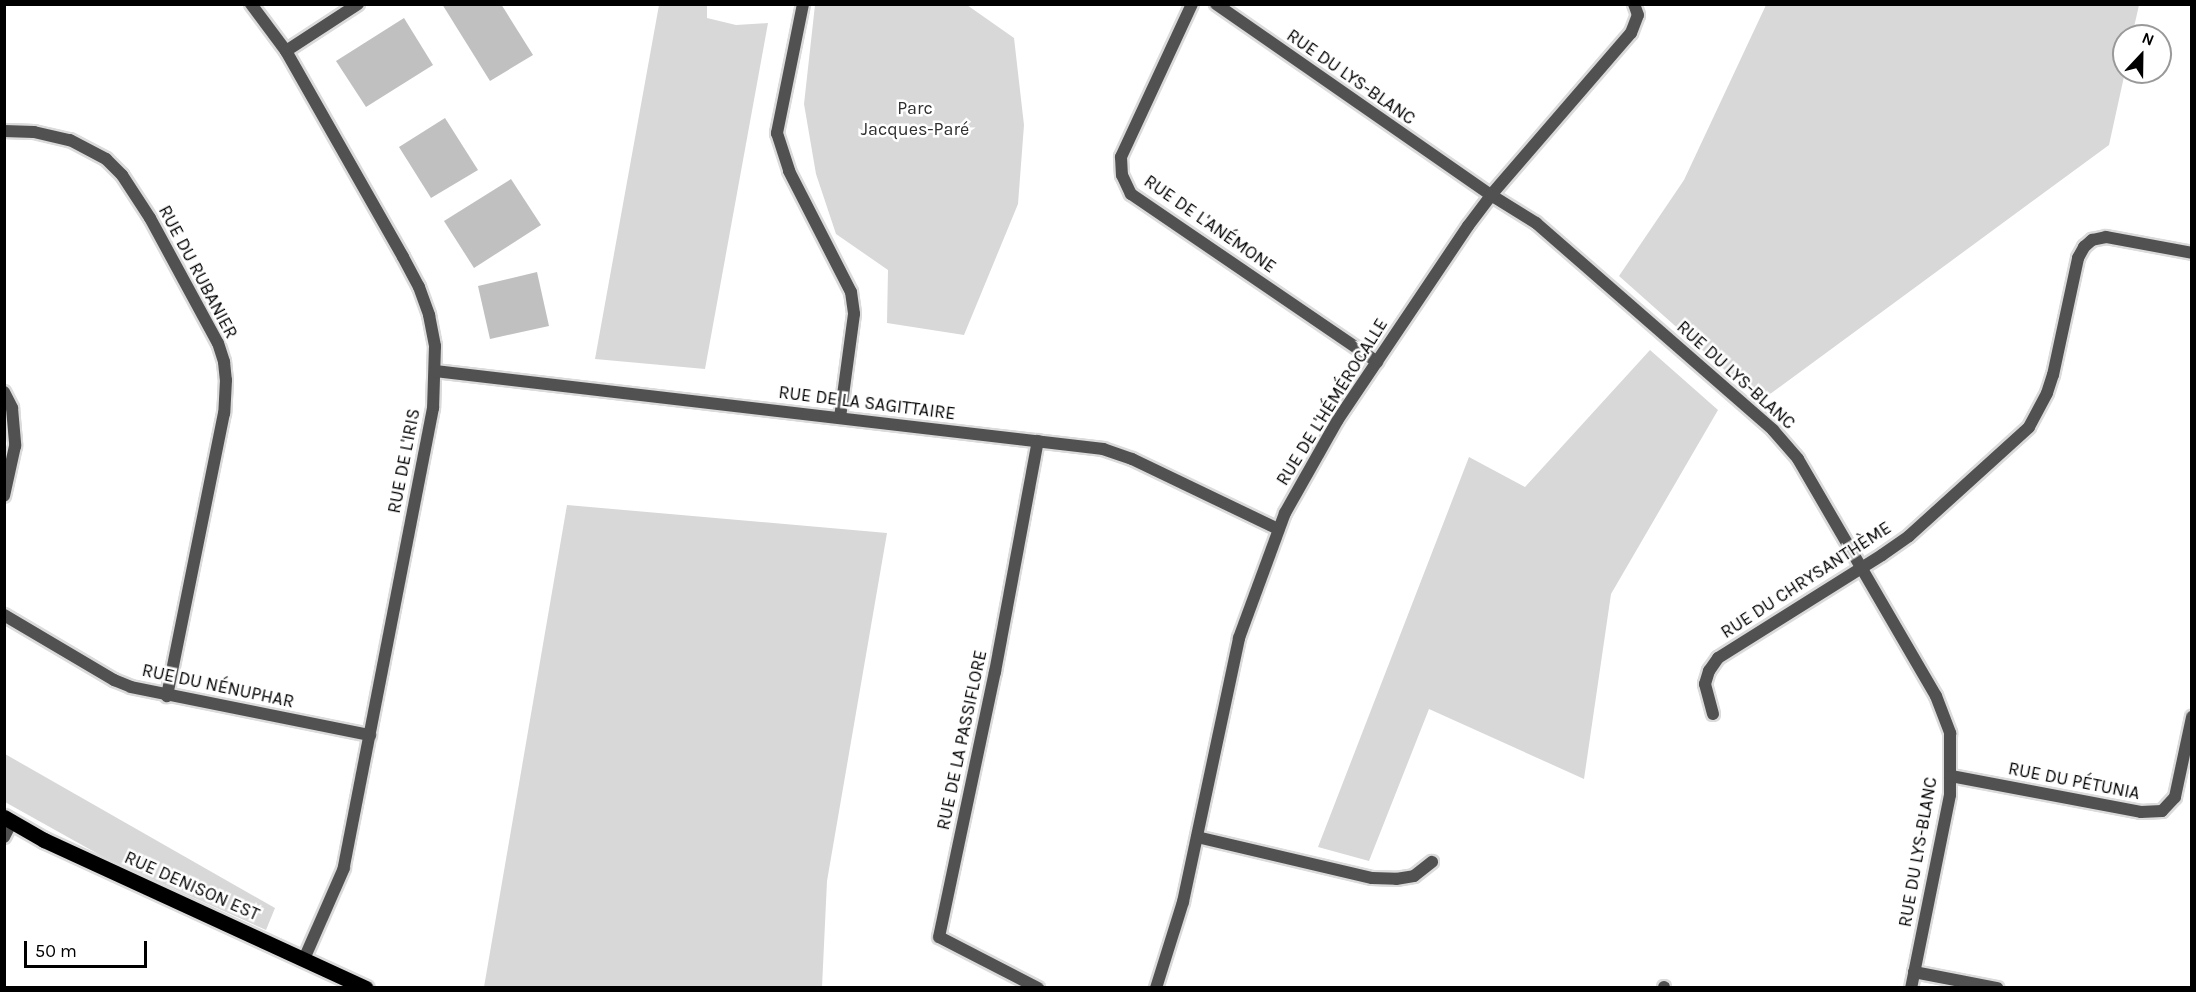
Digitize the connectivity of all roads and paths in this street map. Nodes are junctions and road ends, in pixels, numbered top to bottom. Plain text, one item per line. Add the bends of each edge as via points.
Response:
1 (251, 4) edge
2 (358, 4) edge
3 (803, 4) edge
4 (1192, 4) edge
5 (1216, 4) edge
6 (1634, 4) edge
7 (286, 51) junction
8 (4, 131) edge
9 (1491, 195) junction
10 (2192, 253) edge
11 (1377, 362) junction
12 (435, 371) junction
13 (4, 392) edge
14 (840, 418) junction
15 (1038, 441) junction
16 (4, 496) edge
17 (1278, 529) junction
18 (1861, 567) junction
19 (4, 615) edge
20 (167, 696) junction
21 (1713, 714) dead end
22 (2192, 717) edge
23 (370, 735) junction
24 (1951, 776) junction
25 (8, 819) edge
26 (4, 837) edge
27 (1197, 837) junction
28 (1432, 862) dead end
29 (304, 959) junction
30 (1914, 972) junction
31 (366, 987) edge
32 (1038, 987) edge
33 (1156, 987) edge
34 (1911, 987) edge
35 (1997, 987) edge

1 - 7 street, RUE DE L'IRIS
2 - 7 street
3 - 14 street via 777,133 789,171 851,292 854,314
4 - 11 street, RUE DE L'ANÉMONE via 1121,157 1122,175 1131,194
5 - 9 street, RUE DU LYS-BLANC
6 - 9 street, RUE DE L'HÉMÉROCALLE via 1638,15 1631,33
7 - 12 street, RUE DE L'IRIS via 419,287 435,346
8 - 20 street, RUE DU RUBANIER via 34,132 70,140 106,159 122,175 150,218 218,343 224,362 224,413
9 - 11 street, RUE DE L'HÉMÉROCALLE
9 - 18 street, RUE DU LYS-BLANC via 1536,224 1773,430 1798,459
10 - 18 street, RUE DU CHRYSANTHÈME via 2106,237 2092,240 2084,247 2078,258 2053,375 2029,427 1909,536
11 - 17 street, RUE DE L'HÉMÉROCALLE via 1337,421
12 - 14 street, RUE DE LA SAGITTAIRE
12 - 23 street, RUE DE L'IRIS via 433,408
13 - 16 street via 12,408 15,446
14 - 15 street, RUE DE LA SAGITTAIRE
15 - 17 street, RUE DE LA SAGITTAIRE via 1118,453
15 - 32 street, RUE DE LA PASSIFLORE via 995,672 939,937
17 - 27 street, RUE DE L'HÉMÉROCALLE via 1239,638
18 - 21 street, RUE DU CHRYSANTHÈME via 1718,658 1705,684
18 - 24 street, RUE DU LYS-BLANC via 1936,696 1950,733
19 - 20 street, RUE DU NÉNUPHAR via 114,680
20 - 23 street, RUE DU NÉNUPHAR
22 - 24 street, RUE DU PÉTUNIA via 2175,797 2162,811 2141,812
23 - 29 street, RUE DE L'IRIS via 344,868
24 - 30 street, RUE DU LYS-BLANC
25 - 26 street
25 - 29 main road, RUE DENISON EST via 44,840
27 - 28 street via 1372,878 1414,876
27 - 33 street, RUE DE L'HÉMÉROCALLE via 1181,911
29 - 31 main road, RUE DENISON EST
30 - 34 street, RUE DU LYS-BLANC
30 - 35 street

